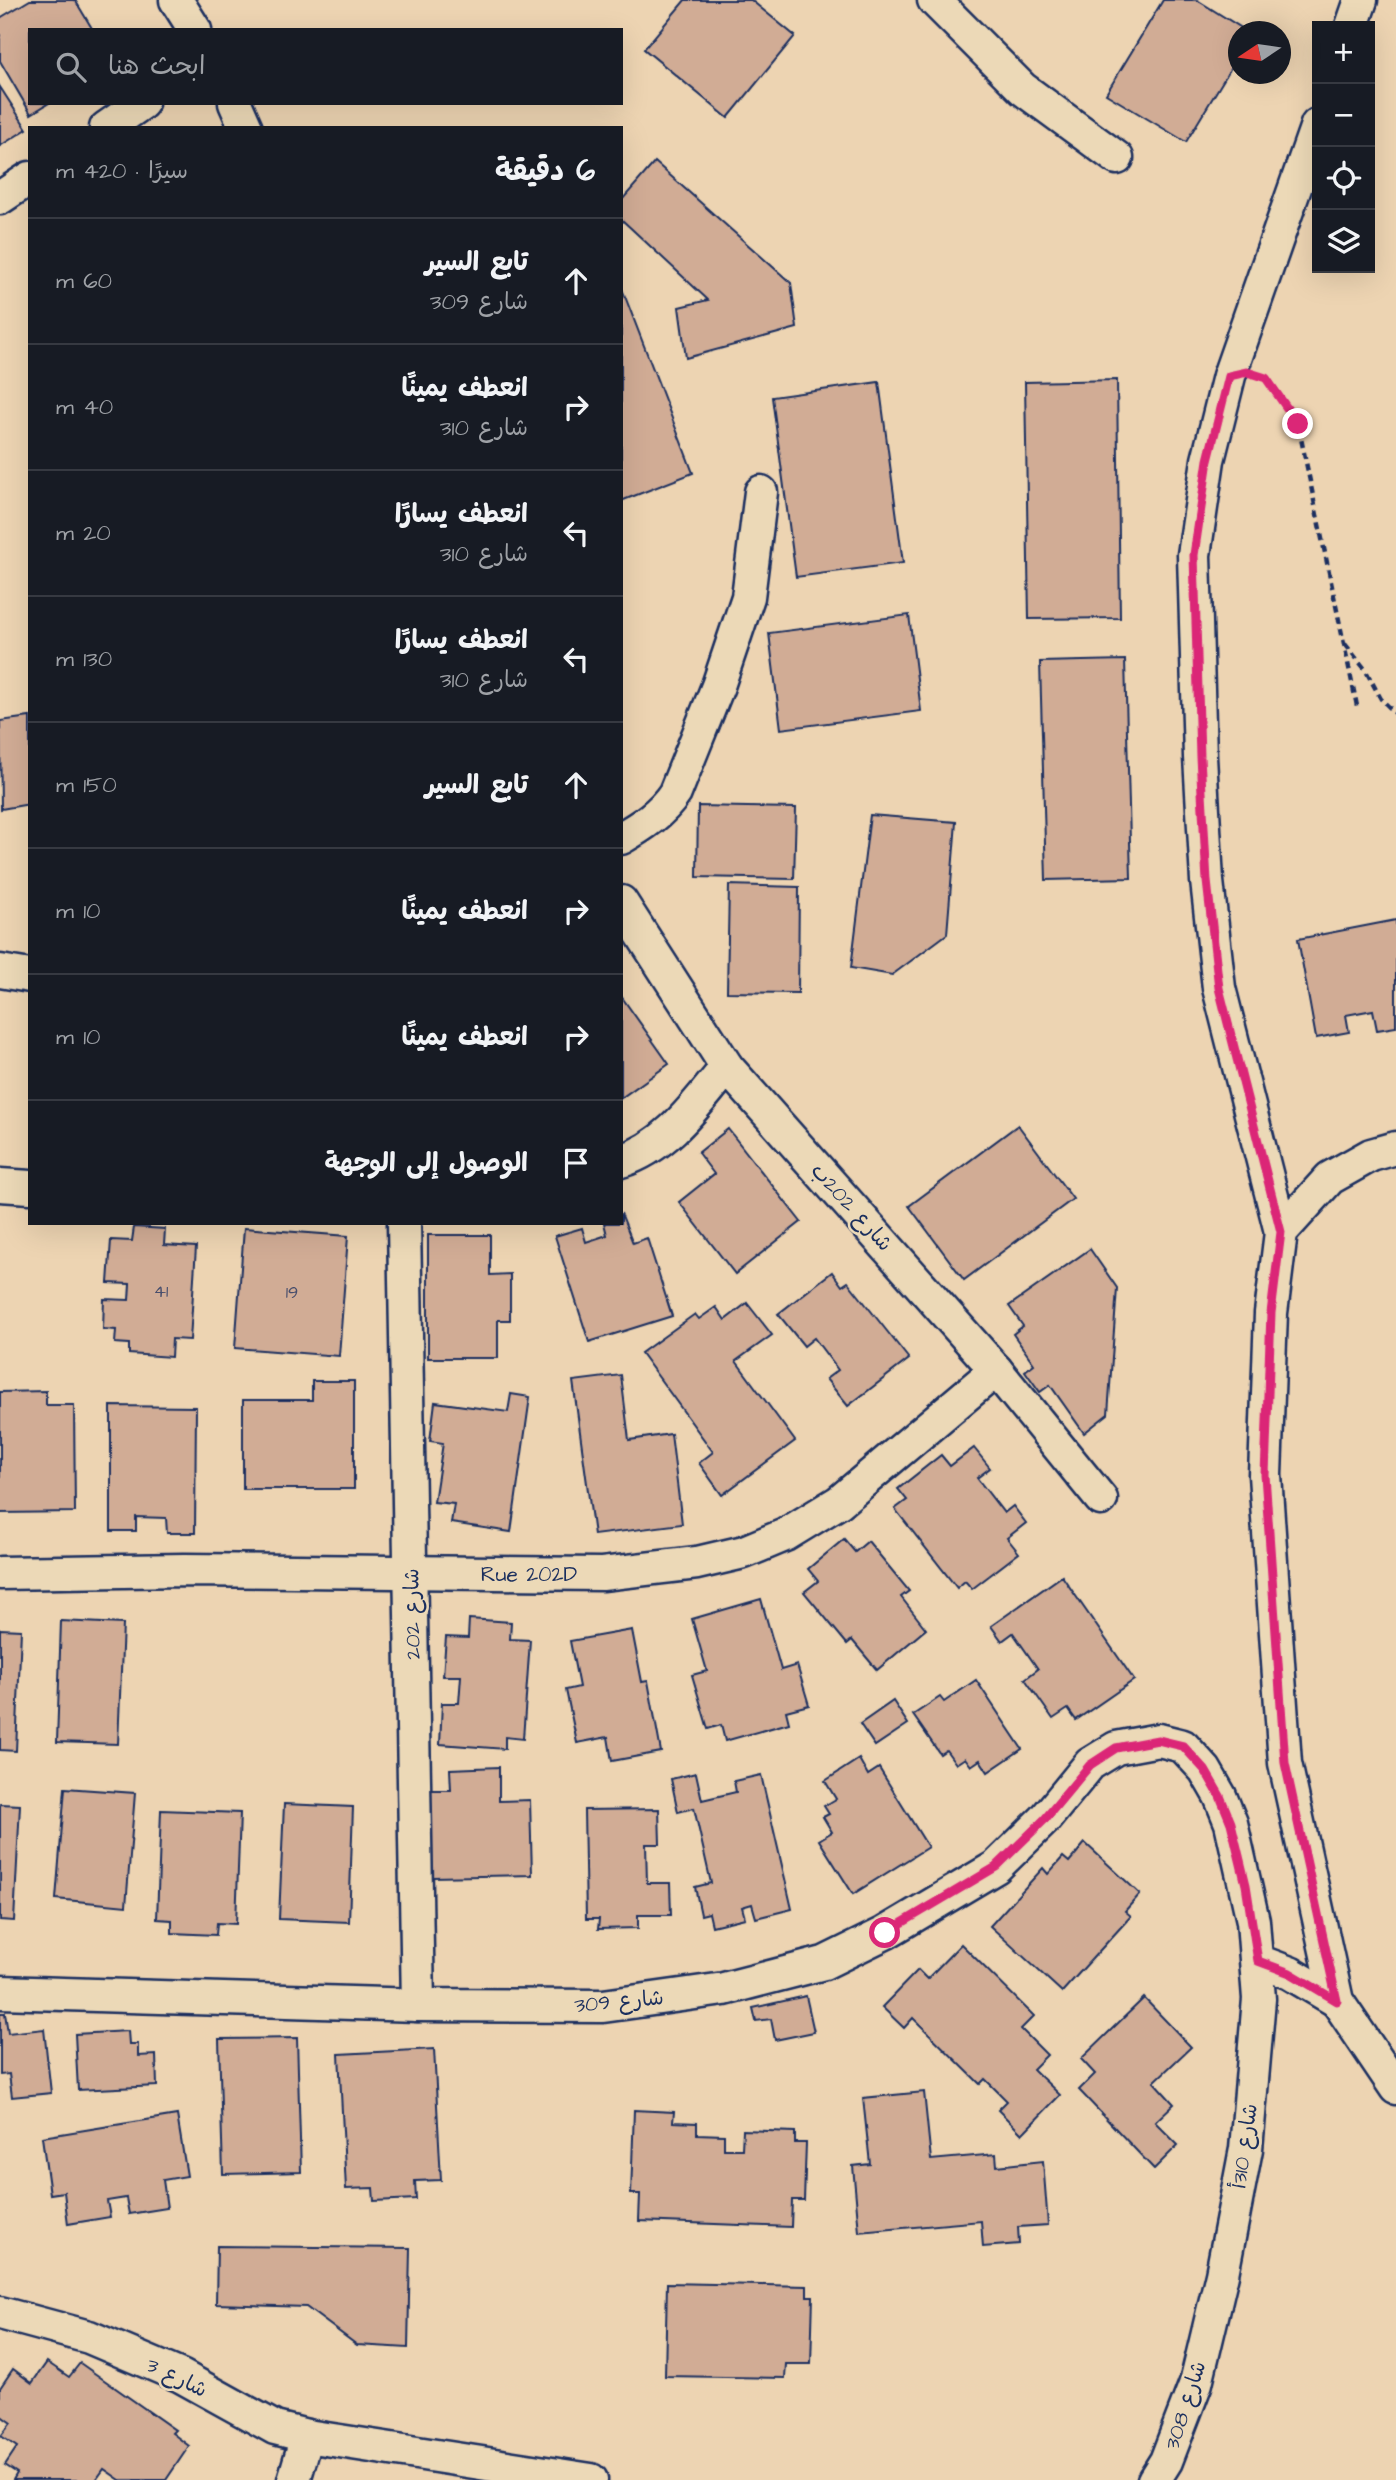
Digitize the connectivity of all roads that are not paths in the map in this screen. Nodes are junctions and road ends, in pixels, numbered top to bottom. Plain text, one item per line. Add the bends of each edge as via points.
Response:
1 (176, 0) edge
2 (934, 0) edge
3 (1361, 0) edge
4 (1354, 21) edge
5 (194, 28) edge
6 (139, 105) edge
7 (235, 105) edge
8 (109, 126) edge
9 (246, 126) edge
10 (1312, 139) edge
11 (1117, 158) dead end
12 (28, 179) edge
13 (0, 198) edge
14 (761, 492) dead end
15 (623, 837) edge
16 (623, 905) edge
17 (0, 971) edge
18 (28, 976) edge
19 (727, 1067) junction
20 (1396, 1149) edge
21 (623, 1160) edge
22 (0, 1185) edge
23 (28, 1187) edge
24 (404, 1225) edge
25 (1281, 1232) junction
26 (996, 1370) junction
27 (1101, 1499) dead end
28 (0, 1573) edge
29 (411, 1573) junction
30 (1158, 1740) joint
31 (1258, 1961) junction
32 (0, 1992) edge
33 (1337, 2001) junction
34 (418, 2005) junction
35 (1396, 2088) edge
36 (0, 2313) edge
37 (1208, 2328) joint
38 (307, 2436) junction
39 (294, 2480) edge
40 (591, 2480) edge
41 (1154, 2480) edge

1 - 5 street
2 - 11 street via 1023,89
3 - 4 street
6 - 8 street
7 - 9 street
10 - 25 street via 1229,376 1208,460 1194,555 1207,881 1219,988
12 - 13 street
14 - 15 street via 748,597 676,793 667,806
16 - 19 street, شارع 202ب
17 - 18 street
19 - 21 street via 677,1127
19 - 26 street, شارع 202ب
20 - 25 street via 1371,1155 1329,1178
22 - 23 street
24 - 29 street, شارع 202
25 - 33 street via 1271,1313 1265,1475 1278,1667 1285,1763
26 - 27 street, شارع 202ب
26 - 29 street, Rue 202D via 839,1502 785,1535 744,1552 697,1563 603,1574
28 - 29 street, Rue 202D
29 - 34 street, شارع 202
30 - 31 street, شارع 310أ via 1183,1746 1220,1796 1246,1885
30 - 34 street, شارع 309 via 1116,1748 1090,1765 1045,1819 996,1867 885,1933 824,1963 724,1989 603,2006
31 - 33 street via 1290,1973
31 - 37 street, شارع 310أ via 1246,2149
32 - 34 street, شارع 309
33 - 35 street
36 - 38 street, شارع 3 via 89,2337 181,2376 275,2428
37 - 41 street, شارع 308 via 1196,2383
38 - 39 street
38 - 40 street

